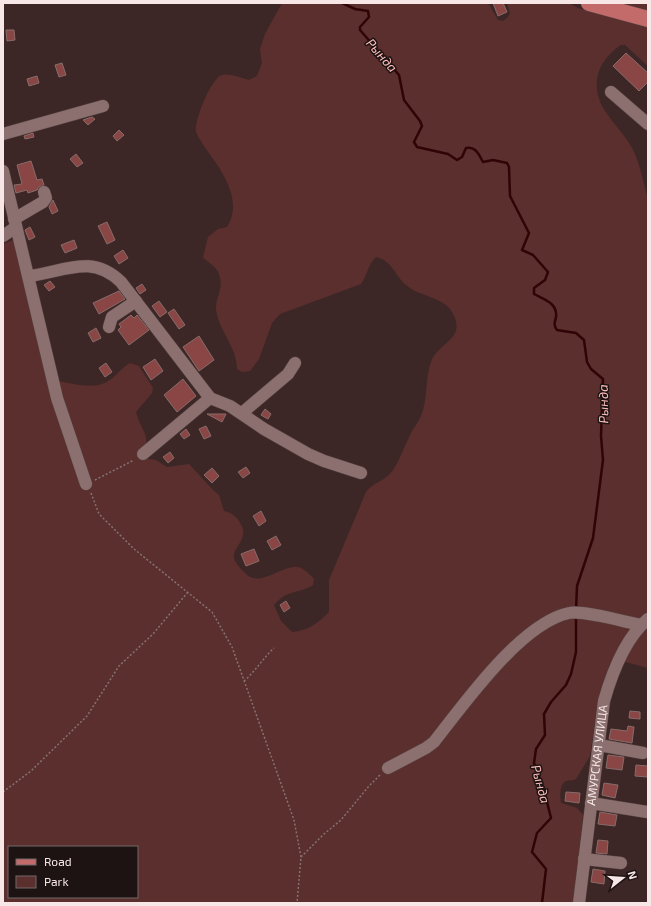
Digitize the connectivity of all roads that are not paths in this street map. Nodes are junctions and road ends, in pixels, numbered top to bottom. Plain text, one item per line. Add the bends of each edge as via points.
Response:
1 (589, 3) edge
2 (648, 19) edge
3 (610, 92) dead end
4 (103, 106) dead end
5 (648, 124) edge
6 (3, 134) edge
7 (3, 171) edge
8 (44, 192) dead end
9 (15, 223) junction
10 (3, 236) edge
11 (29, 276) junction
12 (136, 301) junction
13 (109, 327) dead end
14 (295, 363) dead end
15 (210, 398) junction
16 (242, 413) junction
17 (143, 454) road end
18 (361, 473) dead end
19 (86, 484) road end
20 (644, 622) edge
21 (599, 745) junction
22 (643, 753) dead end
23 (388, 768) road end
24 (591, 803) junction
25 (647, 812) edge
26 (584, 859) junction
27 (621, 863) dead end
28 (579, 903) edge

1 - 2 main road
3 - 5 street
4 - 6 street
7 - 9 street
8 - 9 street via 46,198 43,202
9 - 10 street
9 - 11 street
11 - 12 street via 91,265 115,276
11 - 19 street via 57,398
12 - 13 street via 112,317
12 - 15 street
14 - 16 street via 288,374
15 - 16 street
15 - 17 street
16 - 18 street via 308,454
20 - 21 street, АМУРСКАЯ УЛИЦА via 628,645 611,679 604,701
20 - 23 street via 575,613 555,618 540,626 480,682 434,742
21 - 22 street
21 - 24 street, АМУРСКАЯ УЛИЦА
24 - 25 street
24 - 26 street, АМУРСКАЯ УЛИЦА
26 - 27 street
26 - 28 street, АМУРСКАЯ УЛИЦА

